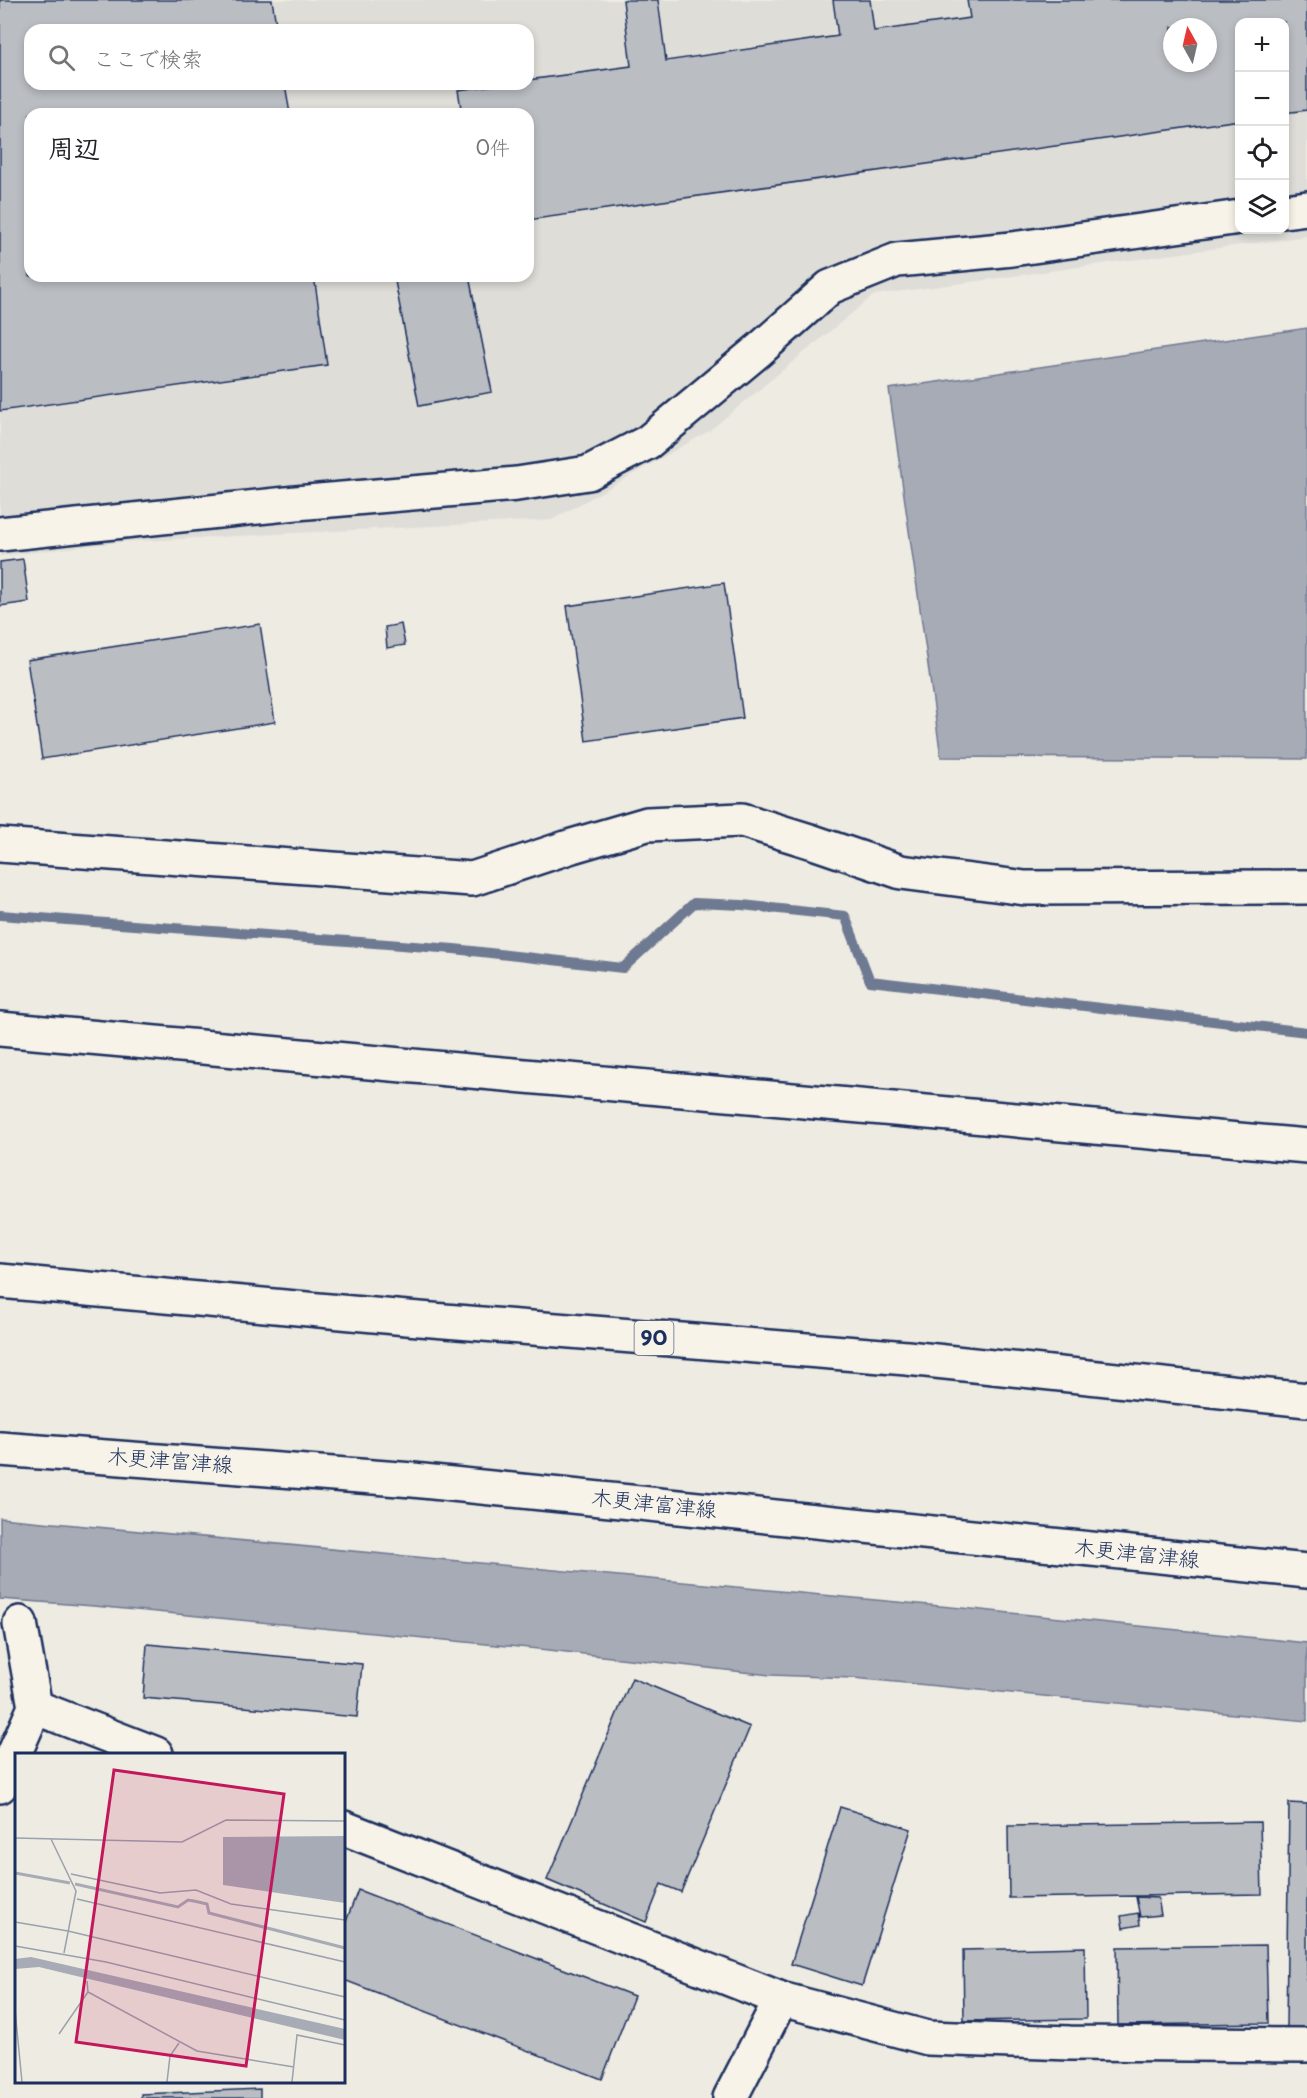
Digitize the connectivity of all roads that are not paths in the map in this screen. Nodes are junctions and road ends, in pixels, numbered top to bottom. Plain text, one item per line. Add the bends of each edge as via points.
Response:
1 (1307, 208) edge
2 (1289, 211) edge
3 (1235, 219) edge
4 (0, 534) edge
5 (0, 845) edge
6 (1307, 887) edge
7 (0, 1029) edge
8 (1307, 1146) edge
9 (0, 1281) edge
10 (1307, 1401) edge
11 (0, 1449) edge
12 (1307, 1571) edge
13 (20, 1623) dead end
14 (36, 1707) junction
15 (15, 1753) edge
16 (15, 1753) edge
17 (151, 1753) edge
18 (0, 1786) edge
19 (345, 1828) edge
20 (781, 1999) junction
21 (1307, 2045) edge
22 (730, 2098) edge

1 - 2 street
3 - 4 street via 1012,249 897,260 831,286 648,442 588,473 517,484
5 - 6 street via 471,879 647,824 742,820 901,872 1025,888
7 - 8 street
9 - 10 street, 90 via 907,1358
11 - 12 street, 木更津富津線 via 413,1480
13 - 14 street
14 - 15 street
14 - 17 street
16 - 18 street
19 - 20 street
20 - 21 street via 927,2038
20 - 22 street

